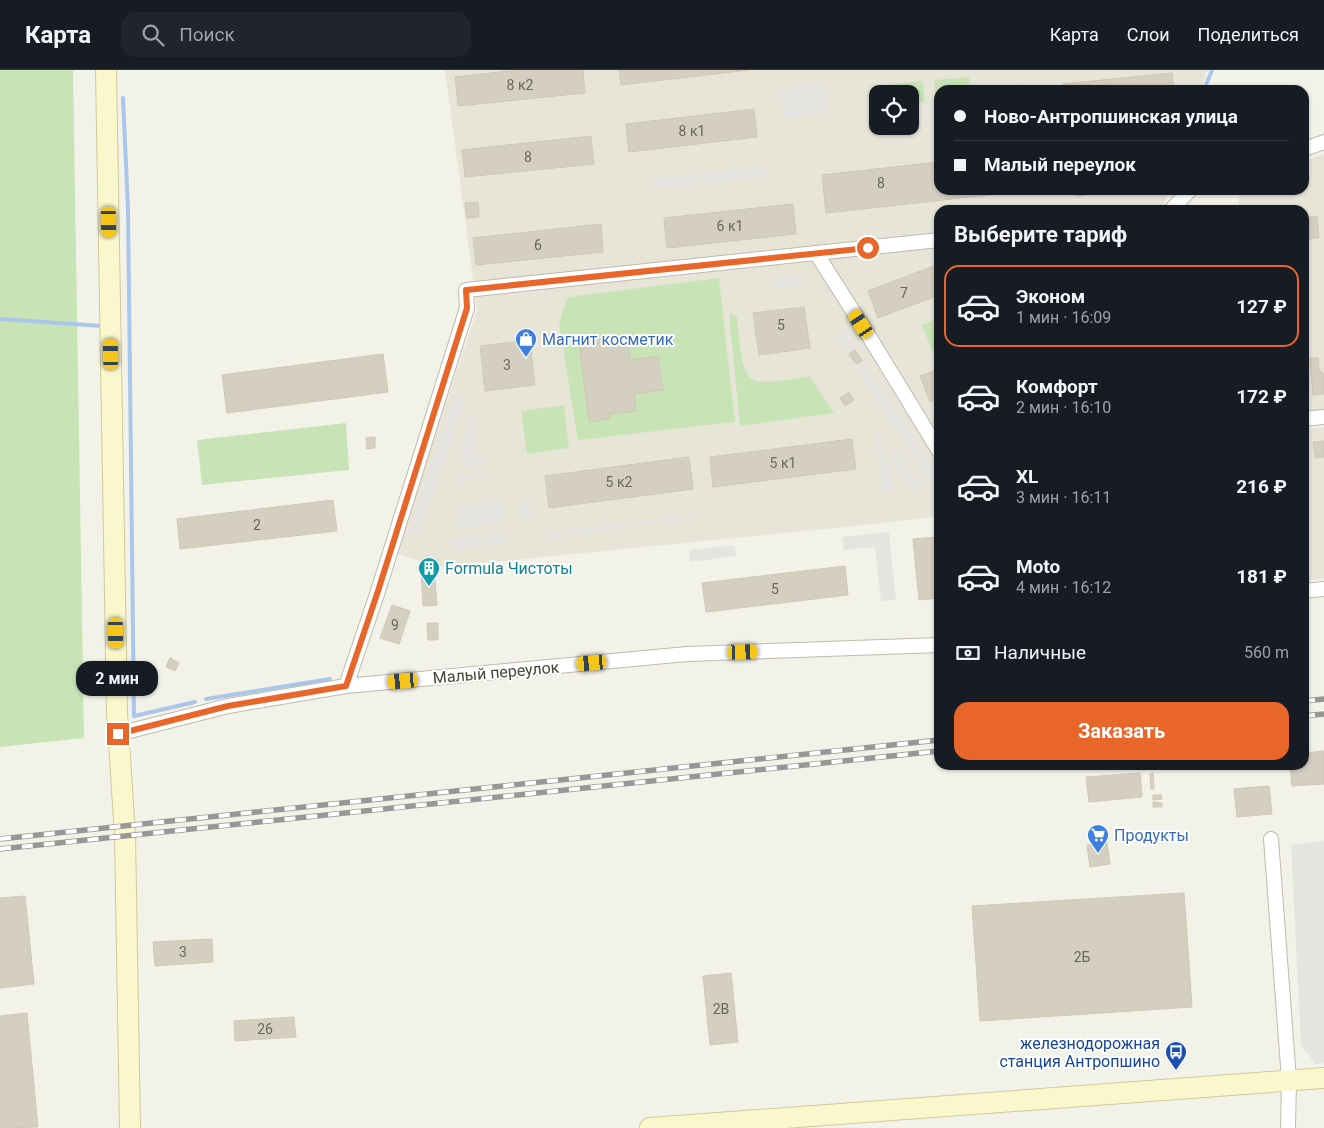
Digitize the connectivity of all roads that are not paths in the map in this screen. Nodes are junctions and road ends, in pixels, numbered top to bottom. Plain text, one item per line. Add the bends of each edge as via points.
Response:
1 (106, 70) edge
2 (1324, 142) edge
3 (1309, 147) edge
4 (1185, 195) edge
5 (1176, 205) edge
6 (934, 241) edge
7 (816, 254) junction
8 (1324, 417) edge
9 (1309, 418) edge
10 (934, 443) edge
11 (1324, 589) edge
12 (1309, 590) edge
13 (934, 645) edge
14 (346, 686) junction
15 (118, 734) junction
16 (1271, 839) dead end
17 (1324, 1078) edge
18 (1288, 1080) junction
19 (130, 1128) edge
20 (650, 1128) edge
21 (1288, 1128) edge

1 - 15 street
2 - 3 street
4 - 5 street
6 - 7 street
7 - 10 street
7 - 14 street via 466,290 467,308
8 - 9 street
11 - 12 street
13 - 14 street, Малый переулок via 687,654
14 - 15 street, Малый переулок via 228,706
15 - 19 street via 125,836
16 - 18 street
17 - 18 street
18 - 20 street
18 - 21 street

